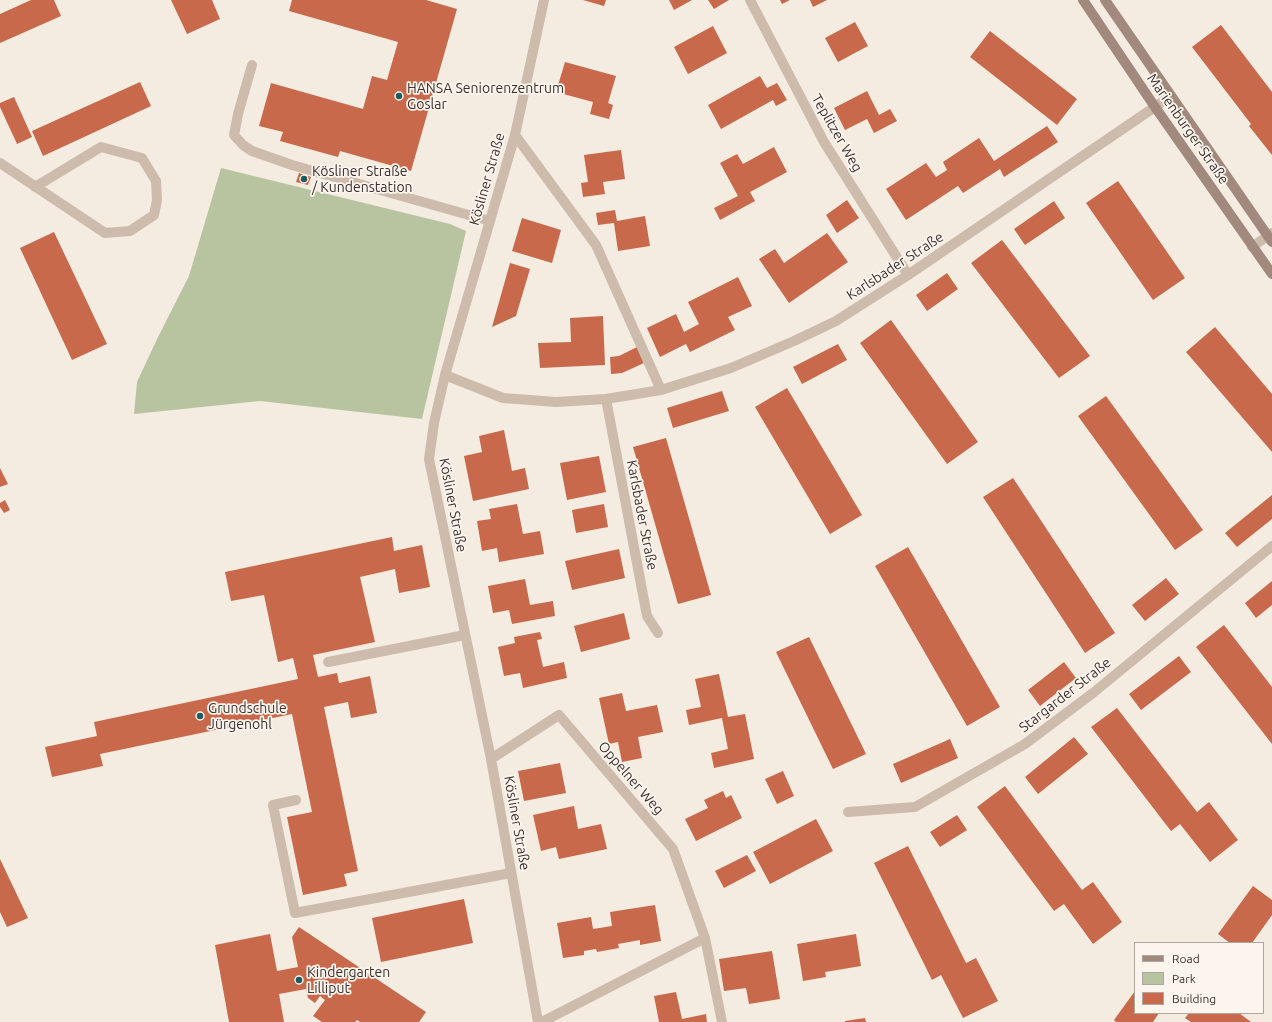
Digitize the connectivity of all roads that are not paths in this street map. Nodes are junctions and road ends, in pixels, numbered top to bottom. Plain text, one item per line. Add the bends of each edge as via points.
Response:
1 (544, 0) edge
2 (750, 0) edge
3 (1084, 0) edge
4 (1104, 0) edge
5 (252, 65) dead end
6 (1171, 96) junction
7 (1155, 107) junction
8 (515, 135) junction
9 (0, 163) edge
10 (35, 187) junction
11 (490, 221) junction
12 (1271, 237) edge
13 (1252, 247) junction
14 (1272, 274) edge
15 (908, 275) junction
16 (445, 375) junction
17 (661, 390) junction
18 (606, 399) junction
19 (1272, 546) edge
20 (658, 633) dead end
21 (465, 635) junction
22 (328, 662) dead end
23 (491, 759) junction
24 (296, 800) dead end
25 (848, 812) dead end
26 (511, 873) junction
27 (705, 938) junction
28 (538, 1022) edge
29 (542, 1022) edge
30 (722, 1022) edge

1 - 8 street, Kösliner Straße
2 - 15 street, Teplitzer Weg via 824,142
3 - 7 street, Marienburger Straße
4 - 6 street, Marienburger Straße
5 - 11 street via 234,135 252,151 292,165
6 - 7 street, Karlsbader Straße
6 - 12 street, Marienburger Straße
7 - 13 street, Marienburger Straße
7 - 15 street, Karlsbader Straße
8 - 11 street, Kösliner Straße
8 - 17 street via 596,244
9 - 10 street
10 - 10 street via 105,234 130,231 154,215 158,200 156,181 142,158 101,147
11 - 16 street, Kösliner Straße
12 - 13 street
13 - 14 street, Marienburger Straße
15 - 17 street, Karlsbader Straße via 836,321 794,341 731,368
16 - 18 street, Karlsbader Straße via 503,398 556,402
16 - 21 street, Kösliner Straße via 434,422 429,459
17 - 18 street, Karlsbader Straße
18 - 20 street, Karlsbader Straße via 647,616
19 - 25 street, Stargarder Straße via 1093,693 1025,744 914,807
21 - 22 street
21 - 23 street, Kösliner Straße
23 - 26 street, Kösliner Straße
23 - 27 street, Oppelner Weg via 559,715 673,849
24 - 26 street via 273,805 295,913
26 - 28 street, Kösliner Straße
27 - 29 street
27 - 30 street, Oppelner Weg

